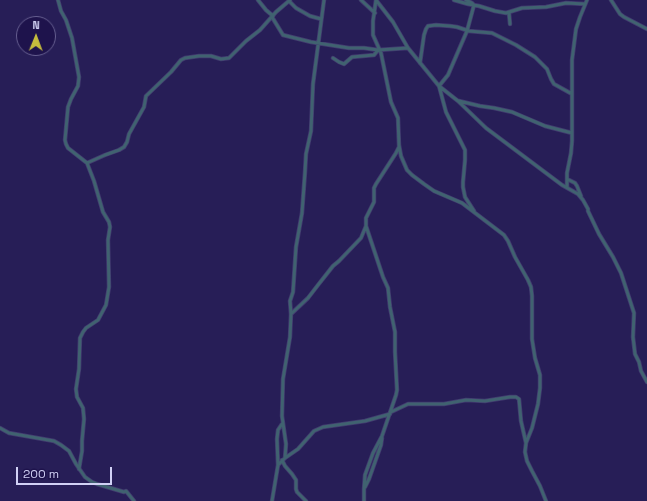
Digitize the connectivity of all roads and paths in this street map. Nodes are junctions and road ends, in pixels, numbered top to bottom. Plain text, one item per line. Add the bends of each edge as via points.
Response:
1 (58, 0) edge
2 (258, 0) edge
3 (290, 0) edge
4 (324, 0) edge
5 (361, 0) edge
6 (376, 0) edge
7 (454, 0) edge
8 (466, 0) edge
9 (611, 0) edge
10 (586, 2) edge
11 (474, 5) junction
12 (375, 13) junction
13 (509, 13) junction
14 (273, 16) junction
15 (321, 20) junction
16 (510, 24) dead end
17 (647, 28) edge
18 (467, 30) junction
19 (318, 43) junction
20 (408, 48) junction
21 (379, 50) junction
22 (333, 58) dead end
23 (420, 63) junction
24 (439, 86) junction
25 (572, 94) junction
26 (458, 101) junction
27 (572, 133) junction
28 (400, 145) junction
29 (87, 163) junction
30 (567, 179) junction
31 (567, 187) junction
32 (581, 196) junction
33 (474, 212) junction
34 (366, 226) junction
35 (291, 314) junction
36 (647, 382) edge
37 (390, 413) junction
38 (282, 423) junction
39 (0, 428) edge
40 (526, 443) junction
41 (284, 459) junction
42 (278, 465) junction
43 (79, 469) junction
44 (134, 501) edge
45 (272, 501) edge
46 (306, 501) edge
47 (364, 501) edge
48 (546, 501) edge

1 - 29 street via 72,38 79,77 78,86 68,107 65,140 68,148
2 - 14 street
3 - 14 street
3 - 15 street via 296,8
4 - 15 street
5 - 12 street
6 - 12 street
6 - 20 street
7 - 11 street
8 - 11 street
9 - 17 street via 620,14
10 - 13 street via 522,8
10 - 25 street via 575,38
11 - 13 street
11 - 18 street
12 - 21 street via 373,35
13 - 16 street
14 - 19 street via 284,36
14 - 29 street via 229,58 199,56 181,60 146,96 144,107 124,147
15 - 19 street
18 - 23 street via 450,26 427,27
18 - 24 street via 448,75
18 - 25 street via 494,34 521,48 547,69 554,84
19 - 21 street
19 - 35 street via 312,84 311,131 306,154 302,213 290,301
20 - 21 street
20 - 23 street
21 - 22 street via 374,55 352,57 344,64
21 - 28 street via 391,102 398,118
23 - 24 street
24 - 26 street
24 - 33 street via 446,112 465,150 463,187 465,197
25 - 27 street
26 - 27 street via 512,112 545,126
26 - 31 street via 486,128
27 - 30 street
28 - 33 street via 401,156 412,175
28 - 34 street via 374,188 374,202 367,215
29 - 43 street via 103,212 109,222 109,287 106,305 98,320 86,328 80,338 76,389 84,419
30 - 31 street
30 - 32 street via 574,181
31 - 32 street
32 - 36 street via 621,273 634,313 635,354 640,371
33 - 40 street via 506,238 531,287 532,339 540,375 540,388 532,428
34 - 35 street via 361,238
34 - 37 street via 388,285 395,328 396,395
35 - 38 street via 289,346 282,379
37 - 40 street via 408,404 444,404 516,397 519,399
37 - 41 street via 365,421 319,428
37 - 47 street via 366,475
38 - 41 street via 286,444
38 - 42 street via 277,439
39 - 43 street via 9,433 61,445 69,451
40 - 48 street via 528,461
41 - 42 street
41 - 46 street via 286,467 296,480 297,492
42 - 45 street
43 - 44 street via 92,482 126,491

